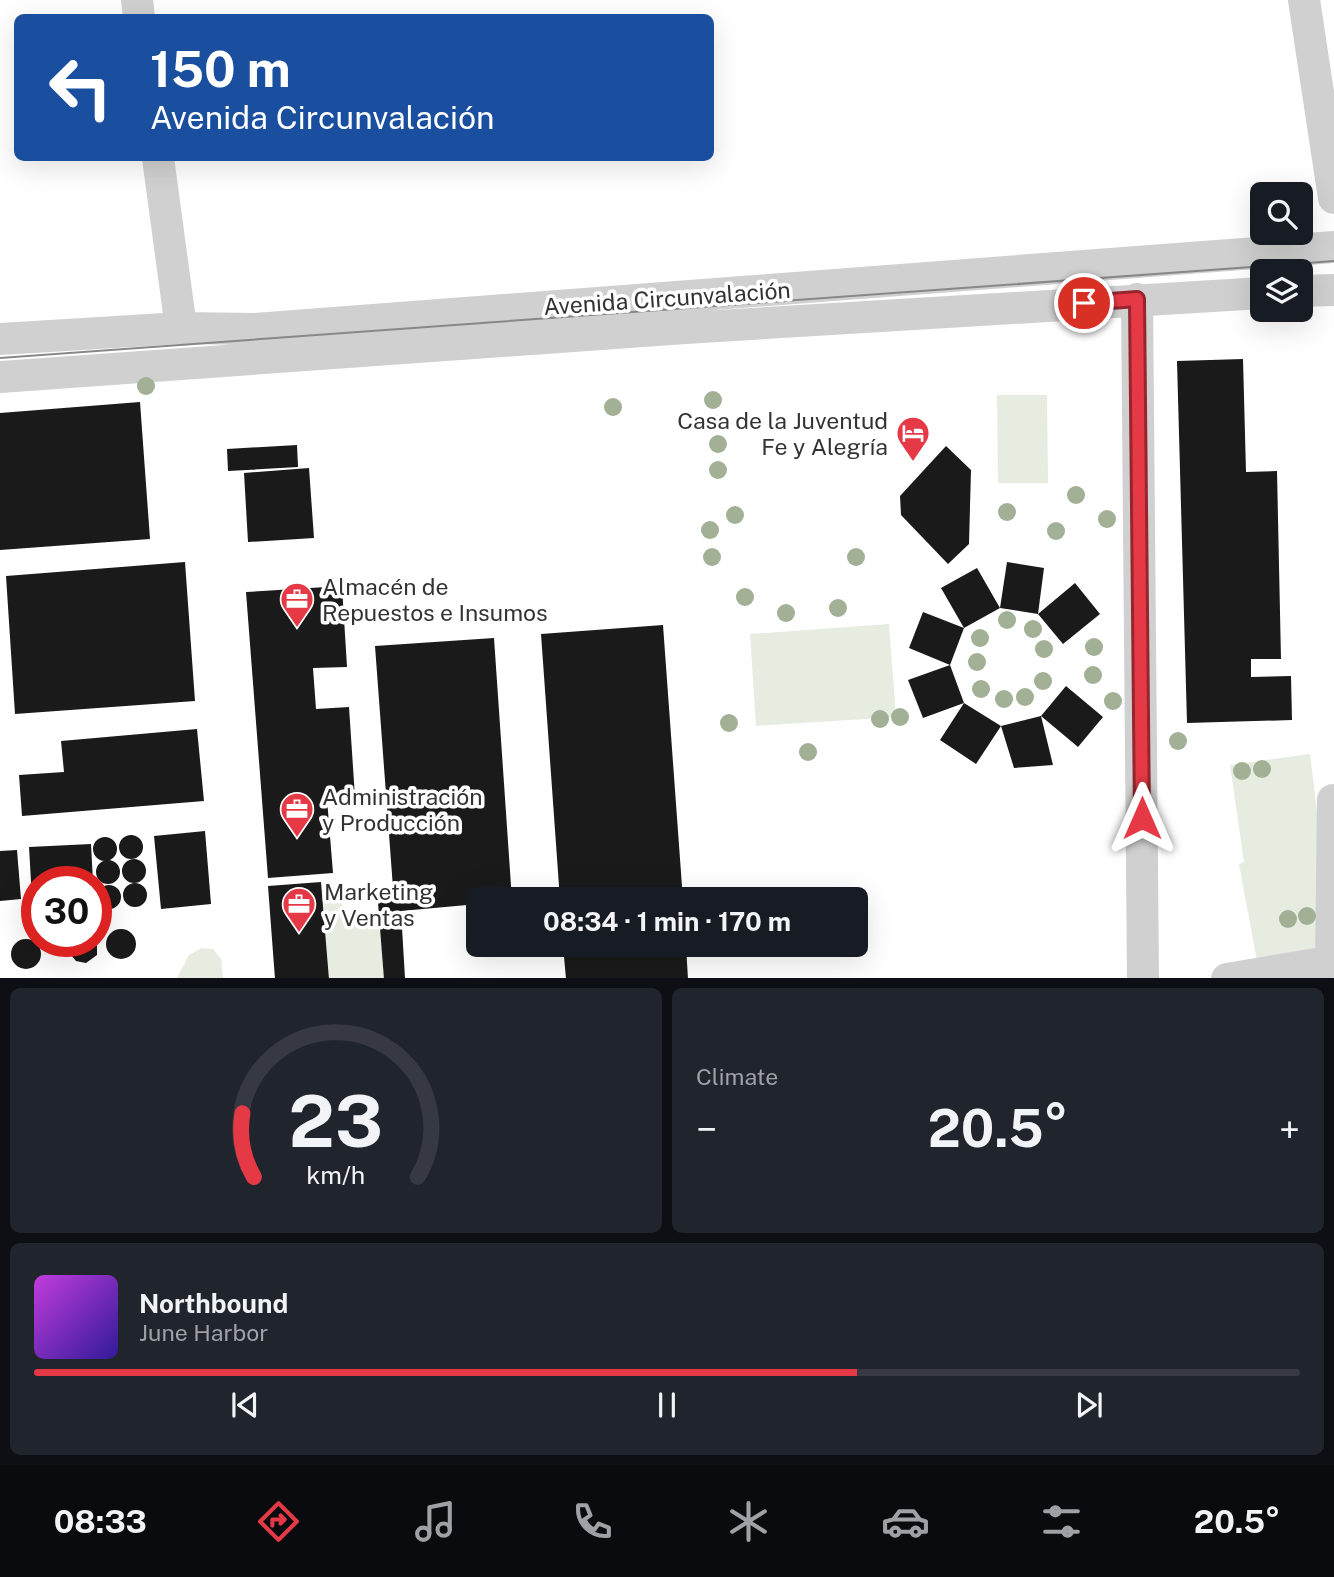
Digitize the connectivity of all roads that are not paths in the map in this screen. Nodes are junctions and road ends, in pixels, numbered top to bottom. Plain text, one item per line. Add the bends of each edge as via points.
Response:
1 (1304, 0) edge
2 (158, 161) edge
3 (1334, 198) edge
4 (1334, 247) edge
5 (1334, 290) edge
6 (1313, 291) edge
7 (1250, 294) edge
8 (1137, 299) junction
9 (181, 328) junction
10 (0, 339) edge
11 (0, 377) edge
12 (1333, 800) edge
13 (1333, 962) edge
14 (1143, 978) edge
15 (1227, 978) edge

1 - 3 street
2 - 9 street
4 - 9 street, Avenida Circunvalación via 255,329
5 - 6 street
7 - 8 street, Avenida Circunvalación
8 - 11 street, Avenida Circunvalación
8 - 14 street
9 - 10 street, Avenida Circunvalación
12 - 13 street
13 - 15 street

